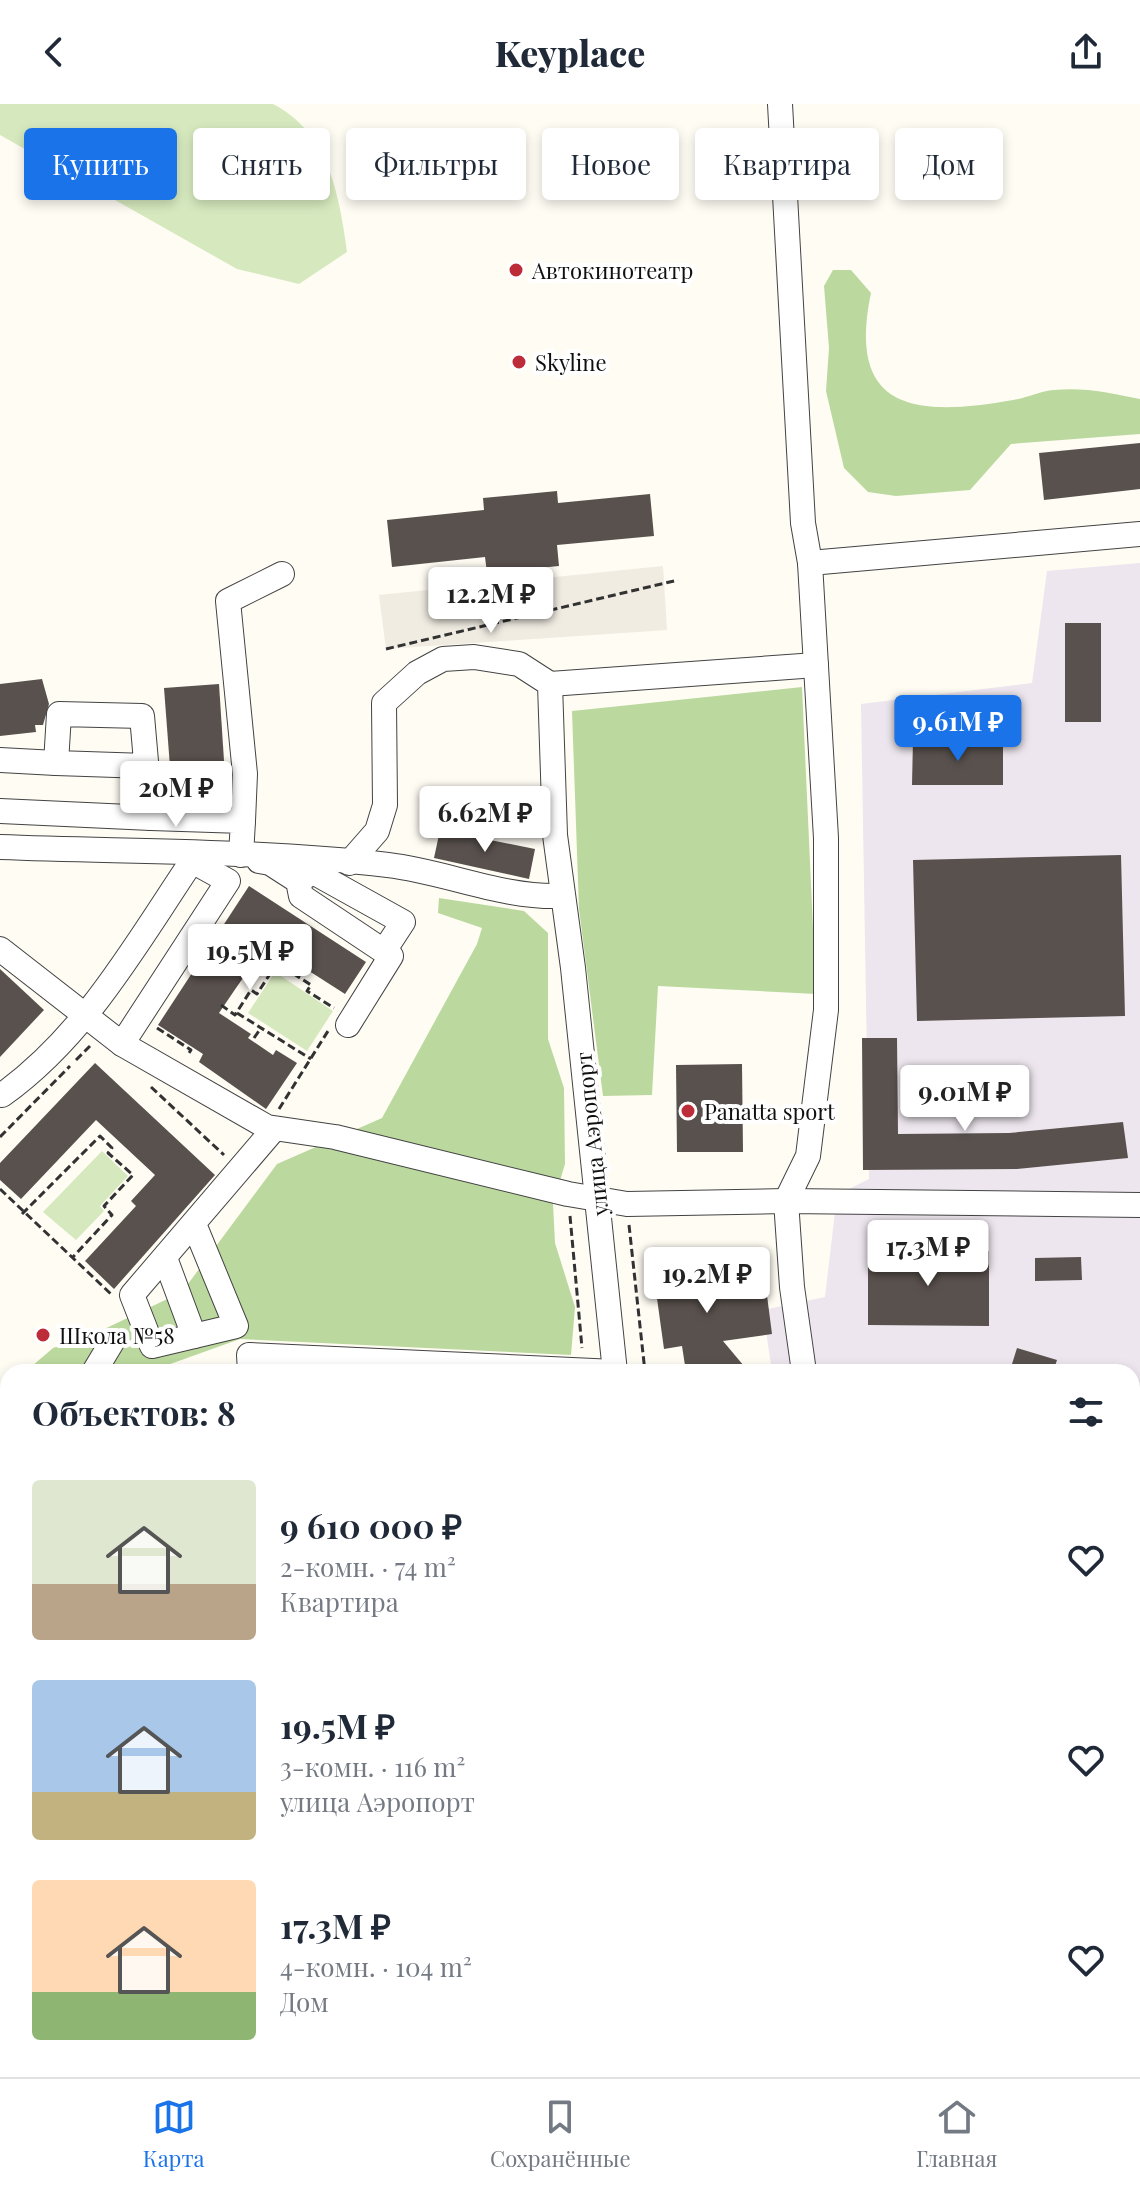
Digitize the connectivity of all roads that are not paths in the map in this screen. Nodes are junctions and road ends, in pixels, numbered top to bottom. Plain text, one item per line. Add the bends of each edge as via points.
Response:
1 (780, 104) edge
2 (1140, 534) edge
3 (810, 563) junction
4 (282, 574) dead end
5 (816, 665) junction
6 (550, 684) junction
7 (0, 760) edge
8 (56, 763) junction
9 (146, 766) junction
10 (0, 811) edge
11 (151, 818) junction
12 (243, 821) junction
13 (0, 847) edge
14 (241, 855) junction
15 (349, 863) junction
16 (228, 881) junction
17 (298, 881) junction
18 (561, 896) junction
19 (0, 949) edge
20 (384, 951) junction
21 (341, 1020) road end
22 (102, 1033) junction
23 (2, 1095) edge
24 (269, 1127) junction
25 (598, 1200) junction
26 (786, 1201) junction
27 (1140, 1205) edge
28 (194, 1224) junction
29 (165, 1258) junction
30 (194, 1336) junction
31 (112, 1342) dead end
32 (99, 1364) edge
33 (250, 1364) edge
34 (450, 1364) edge
35 (614, 1364) edge
36 (803, 1364) edge

1 - 3 street via 803,523
2 - 3 street
3 - 5 street
4 - 12 street via 228,601 245,774
5 - 6 street
5 - 26 street via 826,838 826,1010 808,1156
6 - 15 street via 519,664 474,657 443,659 417,673 384,703 385,805 377,831
6 - 18 street, улица Аэропорт
7 - 8 street
8 - 9 street
8 - 9 street via 59,714 142,716
9 - 11 street
10 - 11 street
11 - 12 street
12 - 14 street
13 - 14 street
14 - 15 street
15 - 18 street via 391,865 530,897
16 - 17 street via 239,862 253,859
16 - 22 street
16 - 22 street via 192,861
17 - 20 street via 301,896
17 - 20 street via 313,872 403,922
18 - 25 street, улица Аэропорт
19 - 22 street
20 - 21 street via 391,956
22 - 23 street
22 - 24 street
24 - 25 street via 335,1137
24 - 28 street
25 - 26 street
25 - 35 street, улица Аэропорт
26 - 27 street
26 - 36 street
28 - 29 street
28 - 30 street via 236,1326
29 - 30 street
29 - 30 street via 132,1295 152,1346
31 - 32 street
33 - 34 street via 249,1355

